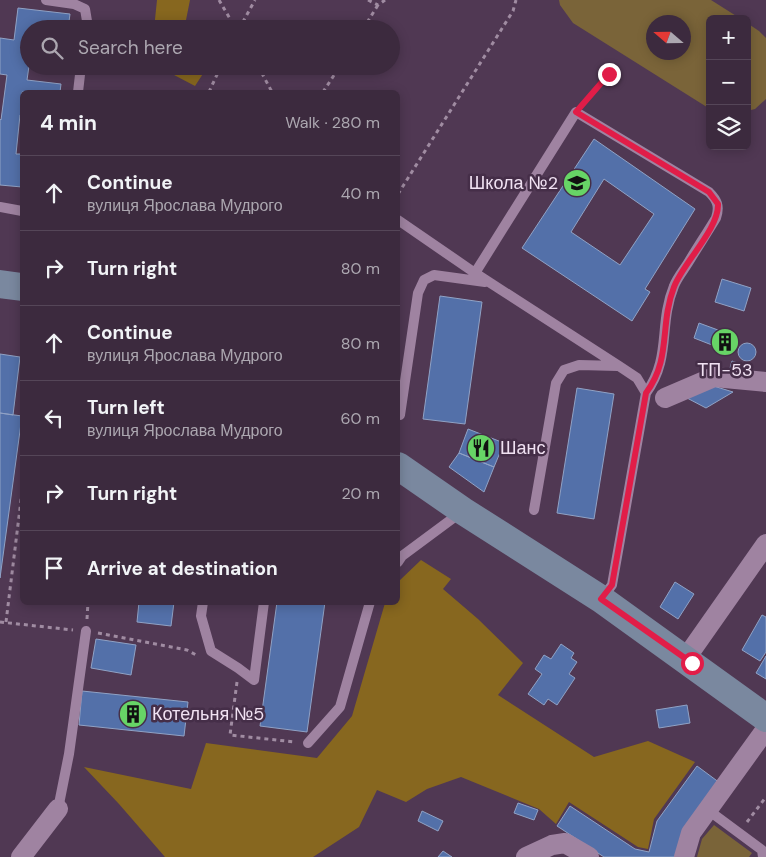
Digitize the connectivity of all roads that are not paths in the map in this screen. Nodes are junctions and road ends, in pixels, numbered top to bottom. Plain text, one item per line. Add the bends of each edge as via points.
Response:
1 (46, 0) edge
2 (87, 20) edge
3 (80, 75) edge
4 (78, 90) edge
5 (0, 207) edge
6 (20, 211) edge
7 (400, 221) edge
8 (475, 273) junction
9 (491, 283) junction
10 (0, 284) edge
11 (20, 287) edge
12 (619, 366) junction
13 (766, 382) edge
14 (656, 395) junction
15 (400, 415) dead end
16 (400, 467) edge
17 (534, 510) dead end
18 (463, 511) junction
19 (766, 544) edge
20 (400, 559) edge
21 (601, 599) junction
22 (203, 605) edge
23 (264, 605) edge
24 (369, 605) edge
25 (86, 631) road end
26 (686, 658) junction
27 (766, 718) edge
28 (766, 729) edge
29 (308, 744) road end
30 (58, 809) joint
31 (708, 810) junction
32 (21, 857) edge
33 (526, 857) edge
34 (589, 857) edge
35 (684, 857) edge
36 (763, 857) edge

1 - 2 lane via 85,9
3 - 4 lane
5 - 6 lane
7 - 8 lane
8 - 9 lane
8 - 14 lane via 576,112 709,192 718,204 716,218 674,285 666,311 661,366 653,383
9 - 12 lane
9 - 15 lane via 434,275 424,280 418,293
10 - 11 street
12 - 14 lane
12 - 17 lane via 579,365 564,370 556,383
13 - 14 street via 714,377
14 - 21 lane via 612,585
16 - 18 street
18 - 20 lane
18 - 21 street
19 - 26 street
21 - 26 street
22 - 23 lane via 201,616 211,651 254,680
24 - 29 lane via 340,707
25 - 30 lane
26 - 27 street
28 - 31 street
30 - 32 street
31 - 35 street via 690,833
31 - 36 lane via 762,850
33 - 34 street via 565,842

